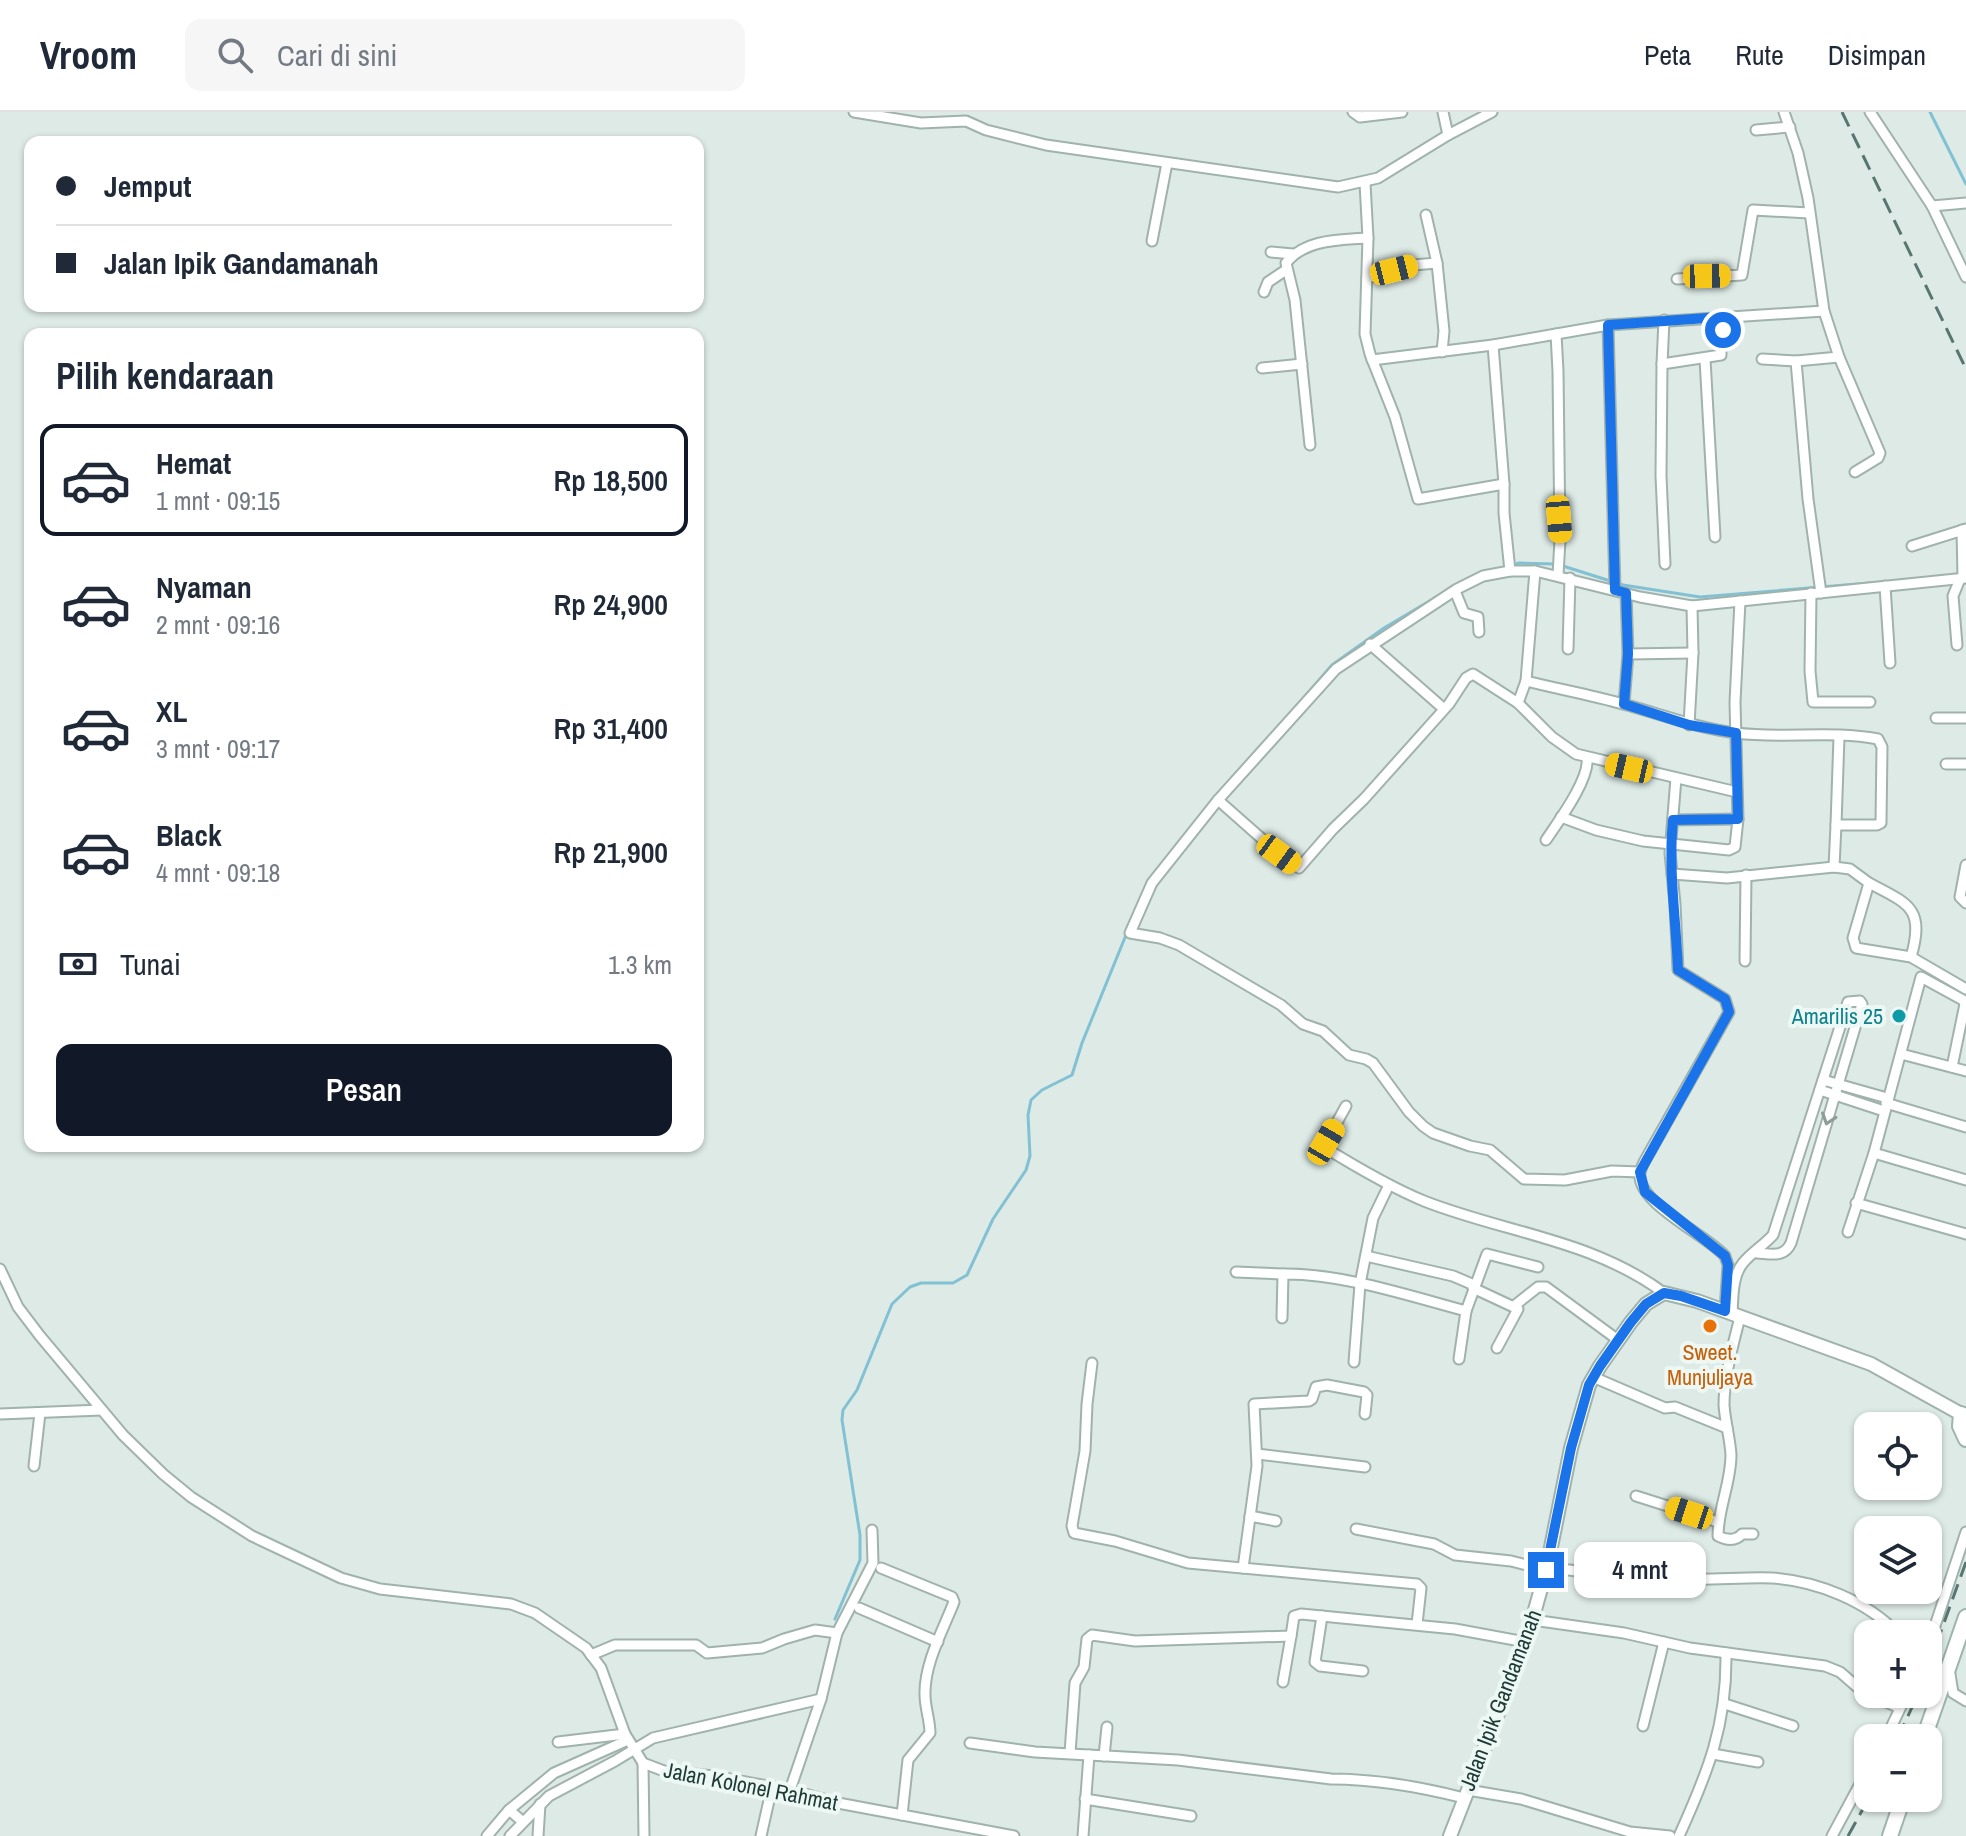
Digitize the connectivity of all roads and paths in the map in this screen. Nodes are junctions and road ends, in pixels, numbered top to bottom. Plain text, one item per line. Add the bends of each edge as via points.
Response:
1 (854, 112) edge
2 (1353, 112) edge
3 (1402, 112) edge
4 (1443, 112) edge
5 (1492, 112) edge
6 (1784, 112) edge
7 (1870, 112) edge
8 (900, 116) edge
9 (1790, 127) junction
10 (1756, 130) dead end
11 (1448, 135) junction
12 (1167, 163) junction
13 (1365, 183) junction
14 (1966, 203) edge
15 (1932, 206) junction
16 (1809, 213) junction
17 (1426, 215) dead end
18 (1368, 238) junction
19 (1152, 241) dead end
20 (1271, 252) dead end
21 (1293, 254) junction
22 (1437, 263) junction
23 (1286, 270) junction
24 (1966, 277) edge
25 (1367, 278) junction
26 (1677, 279) dead end
27 (1264, 292) dead end
28 (1824, 311) junction
29 (1721, 317) junction
30 (1664, 320) junction
31 (1608, 325) junction
32 (1556, 334) junction
33 (1493, 345) junction
34 (1442, 352) junction
35 (1839, 357) junction
36 (1705, 359) junction
37 (1762, 359) dead end
38 (1372, 360) junction
39 (1796, 361) junction
40 (1302, 364) junction
41 (1662, 364) junction
42 (1262, 368) dead end
43 (1310, 445) dead end
44 (1855, 472) dead end
45 (1504, 484) junction
46 (1964, 530) edge
47 (1715, 537) dead end
48 (1912, 546) dead end
49 (1665, 564) dead end
50 (1510, 568) junction
51 (1559, 569) junction
52 (1535, 571) junction
53 (1963, 577) edge
54 (1570, 578) junction
55 (1885, 586) junction
56 (1618, 587) junction
57 (1455, 591) junction
58 (1818, 592) junction
59 (1740, 601) junction
60 (1692, 606) junction
61 (1479, 632) dead end
62 (1370, 644) junction
63 (1957, 645) dead end
64 (1568, 649) dead end
65 (1693, 653) junction
66 (1628, 654) junction
67 (1890, 663) dead end
68 (1526, 681) junction
69 (1870, 702) dead end
70 (1518, 703) junction
71 (1624, 704) junction
72 (1444, 709) junction
73 (1936, 718) dead end
74 (1966, 718) edge
75 (1689, 725) junction
76 (1736, 733) junction
77 (1839, 737) junction
78 (1587, 758) junction
79 (1946, 764) dead end
80 (1966, 764) edge
81 (1676, 778) junction
82 (1737, 792) junction
83 (1218, 800) junction
84 (1561, 817) junction
85 (1738, 819) junction
86 (1673, 820) junction
87 (1836, 825) junction
88 (1546, 840) dead end
89 (1671, 843) junction
90 (1966, 865) edge
91 (1834, 867) junction
92 (1672, 874) junction
93 (1746, 875) junction
94 (1869, 883) junction
95 (1966, 903) edge
96 (1911, 957) junction
97 (1745, 961) dead end
98 (1966, 989) edge
99 (1901, 1054) junction
100 (1952, 1067) junction
101 (1966, 1071) edge
102 (1821, 1085) junction
103 (1837, 1090) junction
104 (1886, 1104) junction
105 (1346, 1106) dead end
106 (1966, 1127) edge
107 (1874, 1153) junction
108 (1640, 1172) junction
109 (1966, 1180) edge
110 (1389, 1185) junction
111 (1856, 1203) junction
112 (1776, 1224) junction
113 (1796, 1228) junction
114 (1848, 1232) dead end
115 (1966, 1234) edge
116 (1757, 1253) junction
117 (1366, 1256) junction
118 (1538, 1267) dead end
119 (0, 1269) edge
120 (1236, 1272) dead end
121 (1283, 1274) junction
122 (1360, 1284) junction
123 (1474, 1287) junction
124 (1664, 1293) junction
125 (1514, 1306) junction
126 (1466, 1311) junction
127 (1732, 1314) junction
128 (1282, 1318) dead end
129 (1618, 1340) junction
130 (1497, 1348) dead end
131 (1459, 1359) dead end
132 (1354, 1362) dead end
133 (1092, 1363) dead end
134 (1593, 1377) junction
135 (102, 1410) junction
136 (40, 1413) junction
137 (0, 1414) edge
138 (1365, 1414) dead end
139 (1963, 1415) edge
140 (1727, 1428) junction
141 (1966, 1439) edge
142 (1257, 1454) junction
143 (34, 1466) dead end
144 (1365, 1467) dead end
145 (1636, 1496) dead end
146 (1250, 1516) junction
147 (1276, 1521) dead end
148 (1718, 1522) junction
149 (1356, 1529) dead end
150 (872, 1530) dead end
151 (1966, 1532) edge
152 (1753, 1534) dead end
153 (881, 1568) dead end
154 (1243, 1568) junction
155 (1546, 1568) junction
156 (859, 1608) dead end
157 (1322, 1616) junction
158 (1966, 1617) edge
159 (1533, 1620) junction
160 (1882, 1620) edge
161 (1937, 1620) edge
162 (1417, 1624) junction
163 (837, 1633) junction
164 (1291, 1636) junction
165 (938, 1642) junction
166 (1526, 1642) junction
167 (1664, 1642) junction
168 (598, 1651) junction
169 (1726, 1653) junction
170 (1950, 1663) junction
171 (1363, 1671) dead end
172 (1283, 1682) dead end
173 (1854, 1685) edge
174 (821, 1699) junction
175 (1966, 1701) edge
176 (1725, 1704) junction
177 (1900, 1708) edge
178 (1893, 1724) edge
179 (1929, 1724) edge
180 (1643, 1726) dead end
181 (1793, 1726) dead end
182 (1107, 1727) dead end
183 (629, 1741) junction
184 (558, 1742) dead end
185 (970, 1743) dead end
186 (1070, 1753) junction
187 (1713, 1754) junction
188 (1089, 1755) junction
189 (1104, 1756) junction
190 (1758, 1762) dead end
191 (643, 1763) junction
192 (772, 1787) junction
193 (790, 1790) junction
194 (1466, 1794) junction
195 (1854, 1795) edge
196 (1085, 1799) junction
197 (540, 1804) junction
198 (1898, 1812) edge
199 (902, 1815) junction
200 (515, 1816) junction
201 (1191, 1816) dead end
202 (1614, 1832) edge
203 (487, 1836) edge
204 (510, 1836) edge
205 (538, 1836) edge
206 (644, 1836) edge
207 (761, 1836) edge
208 (1014, 1836) edge
209 (1083, 1836) edge
210 (1450, 1836) edge
211 (1670, 1836) edge
212 (1679, 1836) edge
213 (1832, 1836) edge
214 (1890, 1836) edge

1 - 8 street
2 - 3 street via 1360,117
4 - 11 street
5 - 11 street
6 - 9 street
7 - 15 street
8 - 12 street via 933,124 966,121 1025,141
9 - 10 street
9 - 16 street
11 - 13 street
12 - 13 street via 1338,187
12 - 19 street
13 - 18 street
14 - 15 street
15 - 24 street
16 - 26 street via 1753,210 1742,275
16 - 28 street
17 - 22 street
18 - 21 street via 1319,242
18 - 25 street
20 - 21 street
21 - 23 street
22 - 25 street
22 - 34 street
23 - 27 street via 1268,282
23 - 40 street
25 - 38 street via 1364,328
28 - 29 street
28 - 35 street
29 - 30 street
29 - 36 street via 1721,355
30 - 31 street
30 - 41 street
31 - 32 street
31 - 56 street
32 - 33 street
32 - 51 street
33 - 34 street
33 - 45 street
34 - 38 street
35 - 39 street
35 - 44 street via 1880,453
36 - 41 street
36 - 47 street
37 - 39 street
38 - 45 street via 1418,499
39 - 58 street
40 - 42 street
40 - 43 street
41 - 49 street
45 - 50 street
46 - 48 street
46 - 53 street
50 - 52 street
50 - 57 street
51 - 52 street
51 - 54 street
52 - 68 street
53 - 55 street
53 - 63 street via 1953,596
54 - 56 street
54 - 64 street
55 - 58 street
55 - 67 street
56 - 60 street
56 - 66 street
57 - 61 street via 1464,613 1478,617
57 - 62 street
58 - 59 street
58 - 69 street via 1810,671 1813,702
59 - 60 street
59 - 76 street
60 - 65 street
62 - 72 street
62 - 83 street via 1336,669
65 - 66 street
65 - 75 street
66 - 71 street
68 - 70 street
68 - 71 street
70 - 72 street via 1473,674
70 - 78 street via 1552,737
71 - 75 street
72 - 83 street via 1299,868
73 - 74 street
75 - 76 street
76 - 77 street
76 - 82 street
77 - 87 street
77 - 87 street via 1880,741 1881,823
78 - 81 street
78 - 84 street
79 - 80 street
81 - 82 street
81 - 86 street
82 - 85 street
83 - 108 street via 1152,883 1130,933 1179,945 1281,1005 1303,1024 1323,1031 1349,1055 1373,1063 1423,1126 1490,1150 1524,1179
84 - 88 street
84 - 89 street via 1596,830
85 - 86 street
85 - 89 street via 1731,850
86 - 89 street
87 - 91 street
89 - 92 street
90 - 95 street via 1960,897
91 - 93 street
91 - 94 street via 1850,869
92 - 93 street
92 - 108 street via 1678,970 1725,999 1729,1012
93 - 97 street
94 - 96 street via 1911,907 1916,918
94 - 96 street via 1853,938 1856,948
96 - 98 street
99 - 100 street
99 - 100 street via 1919,979 1924,977 1965,1004
99 - 104 street
100 - 101 street
102 - 103 street
102 - 103 street via 1848,1002 1860,1001
102 - 112 street
103 - 104 street
103 -> 113 street
104 - 106 street
104 - 107 street
105 - 110 street via 1327,1149
107 - 109 street
107 - 111 street
108 - 127 street via 1645,1192 1725,1256
110 - 117 street via 1373,1218
110 - 124 street via 1426,1202 1592,1255
111 - 114 street
111 - 115 street
112 - 113 street
112 - 116 street
113 - 116 street via 1783,1253
116 - 127 street via 1735,1277
117 - 122 street
117 - 123 street via 1453,1276
118 - 123 street via 1489,1253
119 - 135 street, Jalan Kolonel Rahmat via 33,1327
120 - 121 street
121 - 122 street
121 - 128 street
122 - 126 street
122 - 132 street
123 - 125 street
123 - 126 street
124 - 127 street
124 - 129 street, Jalan Ipik Gandamanah via 1646,1304
125 - 129 street via 1544,1286
125 - 130 street via 1518,1310
126 - 131 street
127 - 139 street via 1871,1364
127 - 140 street
129 - 134 street, Jalan Ipik Gandamanah
133 - 154 street via 1072,1530 1188,1563
134 - 140 street
134 - 155 street, Jalan Ipik Gandamanah via 1582,1403
135 - 136 street
135 - 168 street, Jalan Kolonel Rahmat via 191,1497 305,1563 380,1589 525,1608
136 - 137 street
136 - 143 street
138 - 142 street via 1364,1392 1327,1385 1316,1387 1309,1401 1256,1402
139 - 141 main road via 1960,1426
140 - 148 street via 1731,1456
142 - 144 street
142 - 146 street
145 - 148 street
146 - 147 street
146 - 154 street
148 - 152 street via 1718,1536 1724,1539
149 - 155 street via 1434,1544 1455,1555
150 - 163 street via 873,1563
151 - 161 street
153 - 165 street via 952,1597
154 - 162 street via 1417,1584
155 - 159 street, Jalan Ipik Gandamanah
155 - 160 street via 1807,1584 1850,1600
156 - 165 street
157 - 162 street
157 - 164 street via 1295,1614
157 - 171 street via 1315,1662
158 - 170 main road
159 - 166 street, Jalan Ipik Gandamanah
159 - 167 street
162 - 166 street
163 - 168 street via 815,1630 762,1648 707,1653 696,1645
163 - 174 street
164 - 172 street
164 - 186 street via 1135,1641 1088,1637 1084,1667 1075,1683
165 - 199 street via 925,1692 930,1733 908,1760
166 - 194 street, Jalan Ipik Gandamanah
167 - 169 street
167 - 180 street
168 - 183 street, Jalan Kolonel Rahmat
169 - 173 street via 1832,1668
169 - 176 street
170 - 175 street via 1953,1693
170 - 179 main road
174 - 183 street
174 - 193 street
176 - 181 street
176 - 187 street
177 - 178 street
182 - 189 street
183 - 184 street
183 - 191 street, Jalan Kolonel Rahmat
183 - 197 street via 615,1761
183 - 200 street via 554,1773
185 - 186 street
186 - 188 street
187 - 190 street
187 - 212 street
188 - 189 street
188 - 196 street
189 - 194 street
191 - 192 street, Jalan Kolonel Rahmat via 664,1771
191 - 206 street
192 - 193 street, Jalan Kolonel Rahmat
192 - 207 street
193 - 199 street, Jalan Kolonel Rahmat
194 - 202 street via 1521,1799
194 - 210 street, Jalan Ipik Gandamanah
195 - 213 street
196 - 201 street
196 - 209 street
197 - 200 street
197 - 205 street
198 - 214 main road
199 - 208 street, Jalan Kolonel Rahmat
200 - 203 street
200 - 204 street
202 - 211 street

